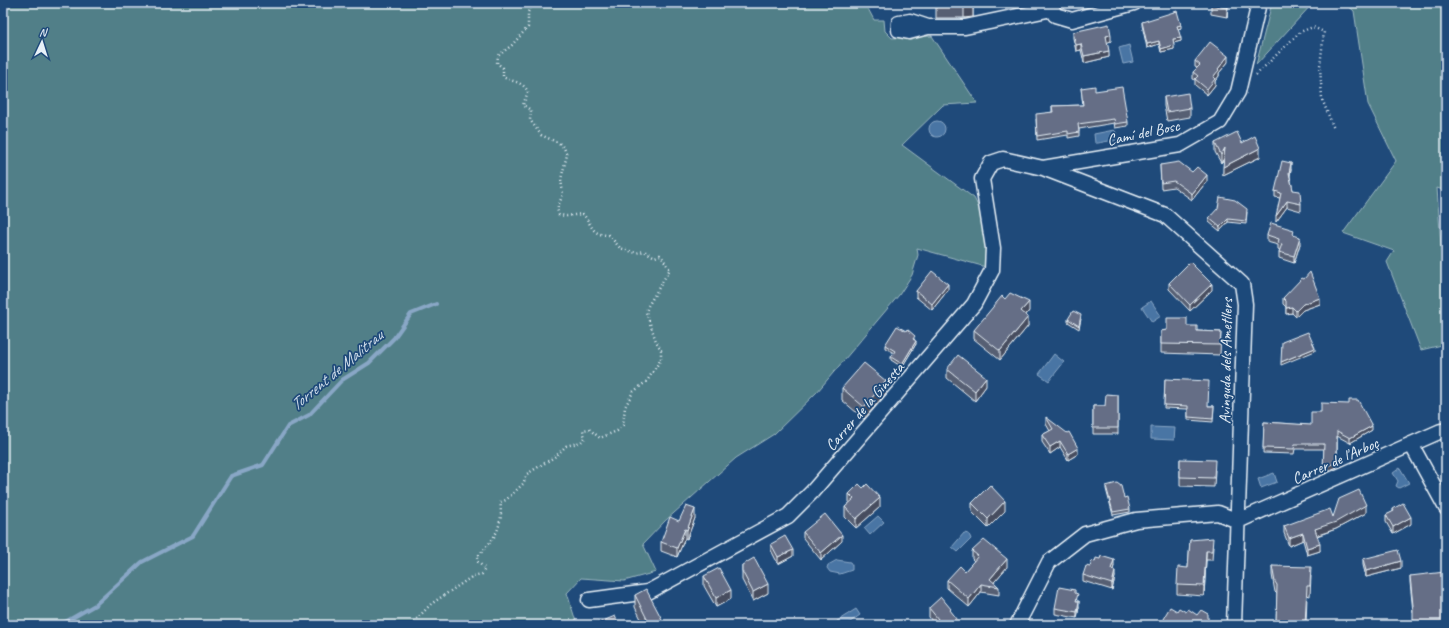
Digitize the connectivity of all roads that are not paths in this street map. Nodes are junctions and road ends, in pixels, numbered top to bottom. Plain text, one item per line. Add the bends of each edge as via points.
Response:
1 (1134, 3) edge
2 (1259, 3) edge
3 (1052, 6) edge
4 (928, 26) dead end
5 (1087, 160) junction
6 (1043, 168) junction
7 (1083, 184) junction
8 (1446, 430) edge
9 (1411, 444) junction
10 (1446, 508) edge
11 (1238, 521) junction
12 (589, 600) dead end
13 (1017, 625) edge
14 (1234, 625) edge

1 - 3 street via 1072,20 1055,15
2 - 5 street, Camí del Bosc via 1238,92 1220,122 1180,144
3 - 4 street via 966,28
5 - 6 street, Camí del Bosc
5 - 7 street via 1079,172
6 - 7 street, Avinguda dels Ametllers
6 - 12 street, Carrer de la Ginesta via 1003,159 991,163 982,178 993,248 992,270 974,304 812,492 788,516 648,592
7 - 11 street, Avinguda dels Ametllers via 1165,215 1242,284 1246,304
8 - 9 street, Carrer de l'Arboç
9 - 10 street
9 - 11 street, Carrer de l'Arboç
11 - 13 street via 1218,513 1136,520 1085,534 1049,562
11 - 14 street, Avinguda dels Ametllers

